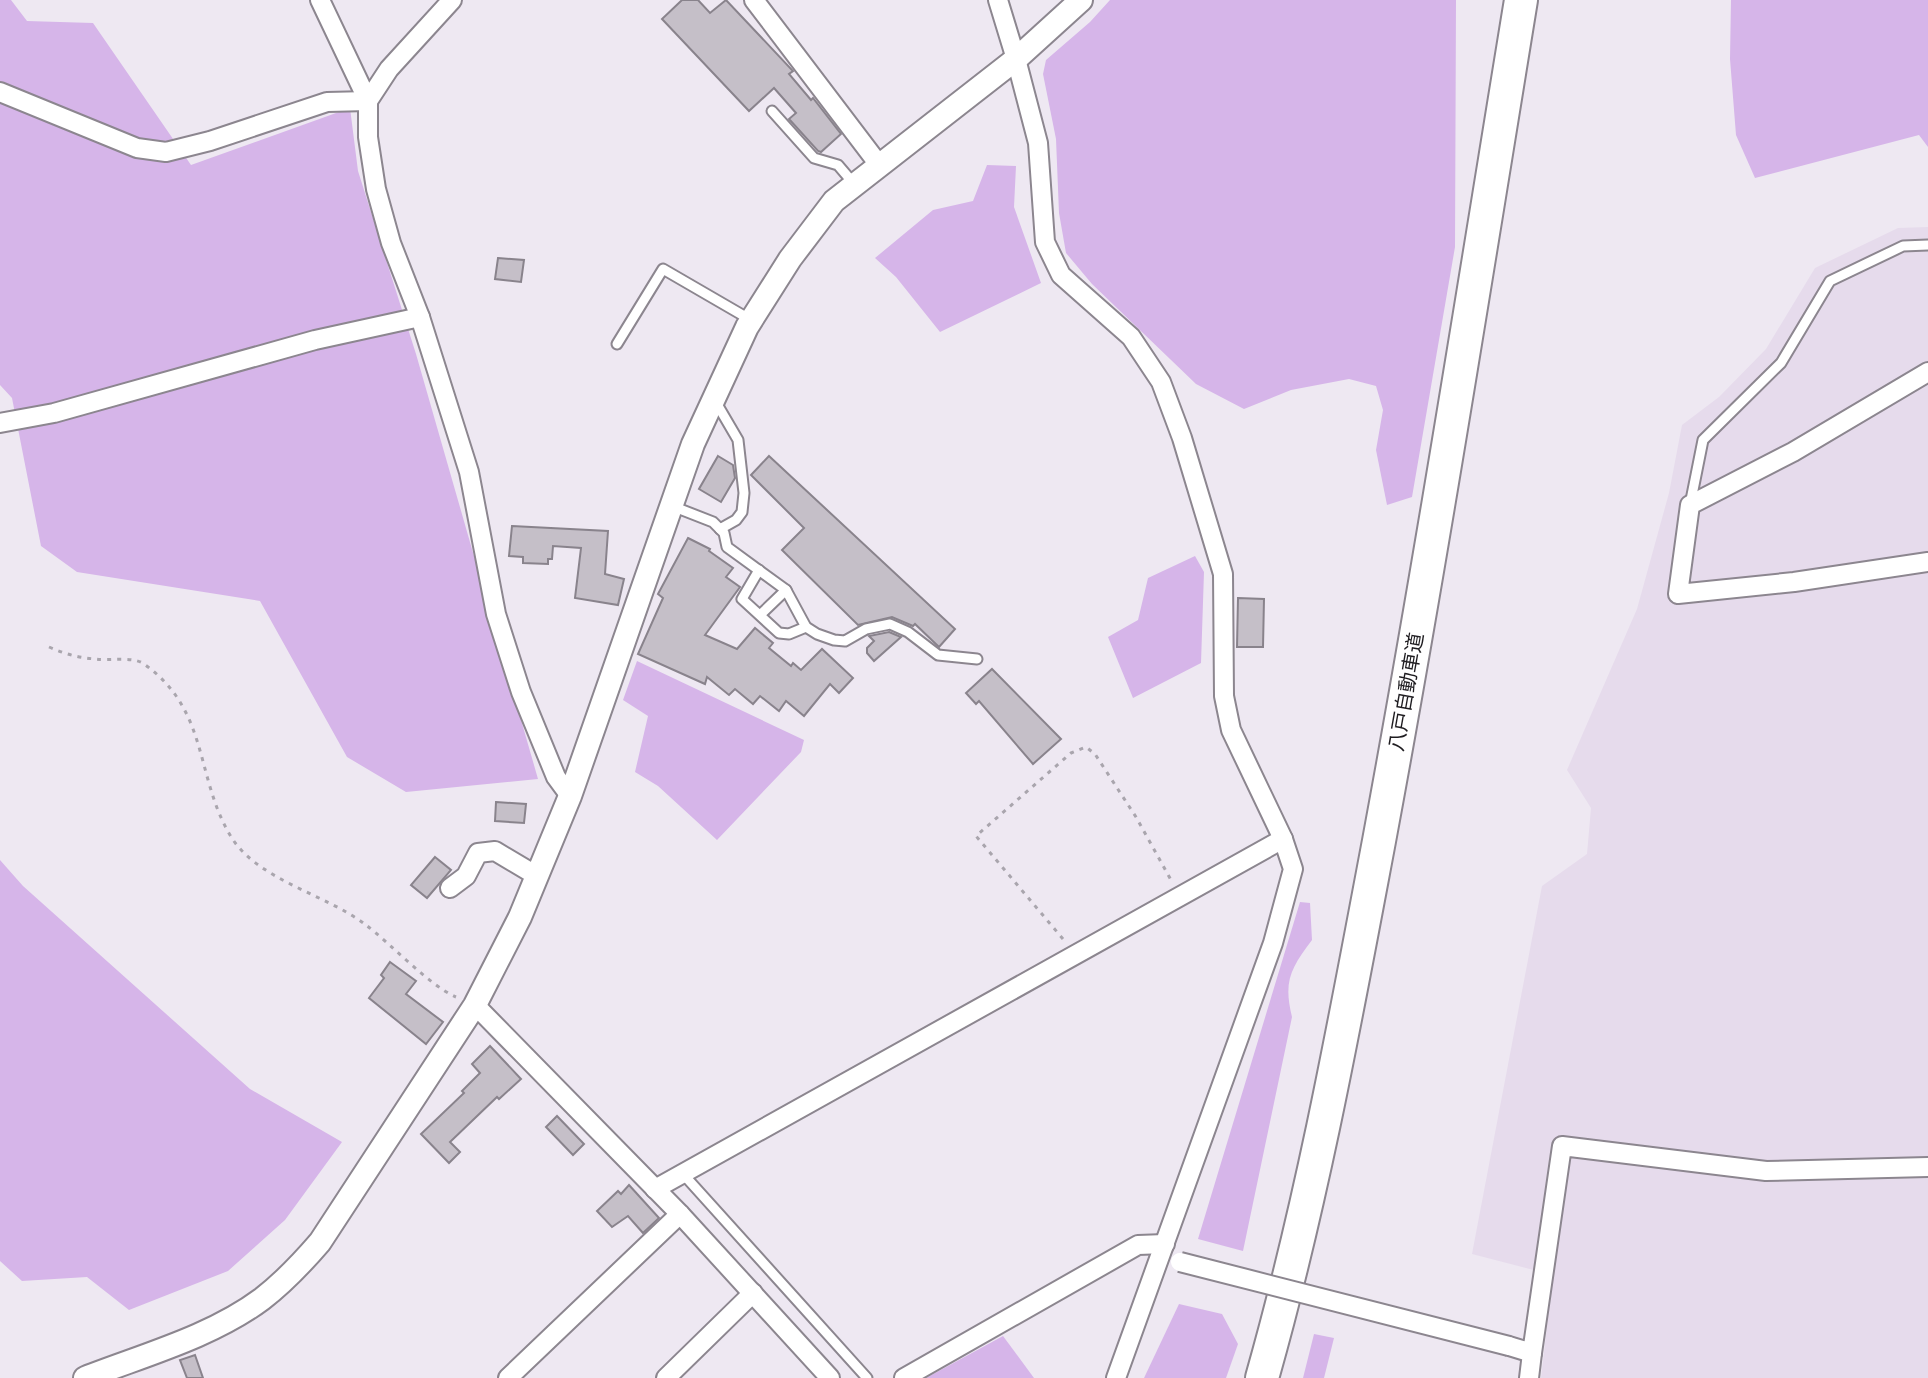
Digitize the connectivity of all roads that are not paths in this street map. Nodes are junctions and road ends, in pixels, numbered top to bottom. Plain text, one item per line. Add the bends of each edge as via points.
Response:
1 (320, 0) edge
2 (452, 0) edge
3 (754, 0) edge
4 (998, 0) edge
5 (1081, 0) edge
6 (1521, 0) edge
7 (1016, 59) junction
8 (0, 92) edge
9 (368, 101) junction
10 (772, 111) dead end
11 (880, 166) junction
12 (855, 185) junction
13 (1928, 245) edge
14 (420, 317) junction
15 (751, 320) junction
16 (617, 344) dead end
17 (1928, 372) edge
18 (714, 399) junction
19 (0, 423) edge
20 (1690, 505) junction
21 (672, 506) junction
22 (720, 529) junction
23 (1928, 562) edge
24 (759, 570) junction
25 (786, 590) junction
26 (760, 615) junction
27 (806, 627) junction
28 (977, 659) dead end
29 (570, 796) junction
30 (1283, 839) junction
31 (537, 876) junction
32 (450, 888) dead end
33 (475, 1005) junction
34 (1928, 1167) edge
35 (684, 1175) junction
36 (655, 1189) junction
37 (680, 1214) junction
38 (1162, 1251) junction
39 (753, 1293) junction
40 (1532, 1353) junction
41 (510, 1377) edge
42 (85, 1378) edge
43 (666, 1378) edge
44 (830, 1378) edge
45 (867, 1378) edge
46 (904, 1378) edge
47 (1116, 1378) edge
48 (1262, 1378) edge
49 (1529, 1378) edge

1 - 9 street
2 - 9 street via 389,69
3 - 11 street
4 - 7 street
5 - 7 street
6 - 48 highway, 八戸自動車道 via 1412,664 1347,1010
7 - 11 street
7 - 30 street via 1038,143 1045,242 1061,275 1131,337 1161,382 1182,438 1223,574 1224,696 1231,730
8 - 9 street via 137,148 166,152 327,102
9 - 14 street via 376,189
10 - 12 lane via 814,158 838,165
11 - 12 street
12 - 15 street via 834,201
13 - 20 lane via 1903,246 1830,281 1781,363 1703,440
14 - 19 street
14 - 29 street via 469,472 496,614 521,692 556,777
15 - 16 lane via 663,269
15 - 18 street
17 - 20 street
18 - 21 street
18 - 22 lane via 738,440 744,493 742,512
20 - 23 street via 1678,594
21 - 22 lane
21 - 29 street
22 - 24 lane via 727,547
24 - 25 lane
24 - 26 lane via 742,599
25 - 26 lane
25 - 27 lane
26 - 27 lane via 779,633
27 - 28 lane via 845,641 890,624 938,655
29 - 31 street
30 - 35 street
30 - 38 street via 1293,869 1273,943
31 - 32 street via 495,851 478,853 466,876
31 - 33 street
33 - 36 street
33 - 42 street via 320,1242 295,1271 226,1320
34 - 40 street via 1766,1171 1562,1146
35 - 36 street
35 - 45 lane
36 - 37 street
37 - 39 street
37 - 41 street
38 - 40 street, bridge via 1180,1262
38 - 46 street via 1138,1245
38 - 47 street
39 - 43 street
39 - 44 street
40 - 49 street

